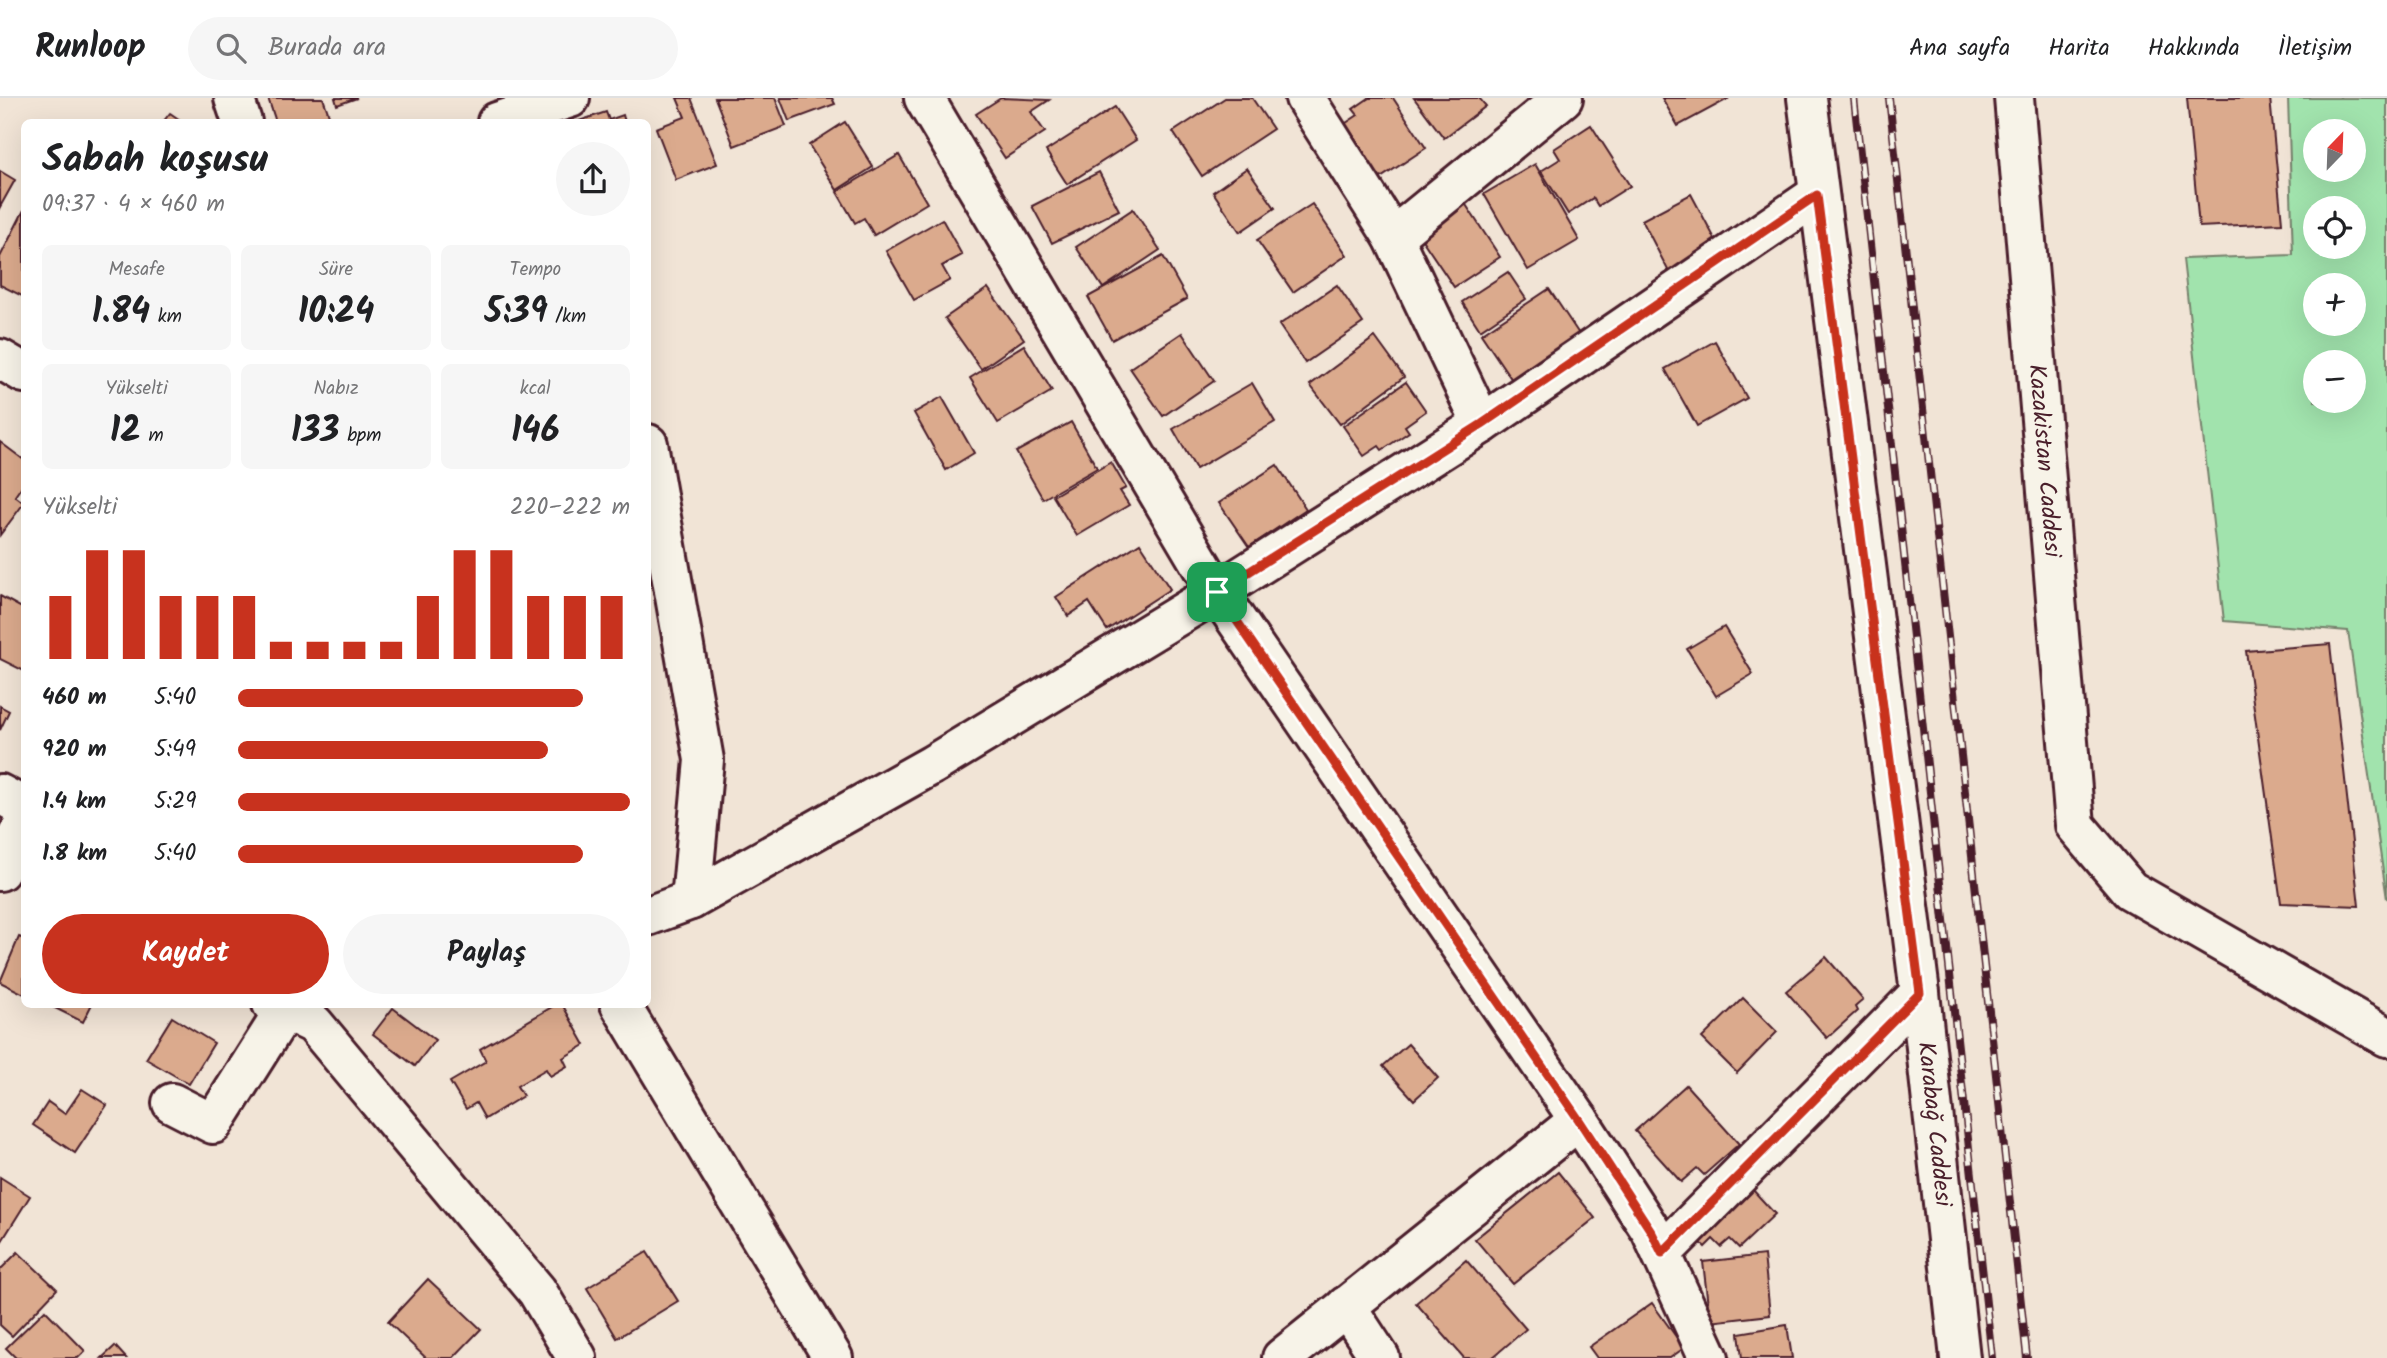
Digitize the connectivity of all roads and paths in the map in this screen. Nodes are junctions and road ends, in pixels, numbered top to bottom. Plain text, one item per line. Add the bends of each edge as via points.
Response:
1 (234, 98) edge
2 (570, 98) edge
3 (924, 98) edge
4 (1305, 98) edge
5 (1563, 98) edge
6 (1807, 98) edge
7 (2014, 98) edge
8 (241, 119) edge
9 (506, 119) edge
10 (1817, 195) junction
11 (1393, 237) junction
12 (0, 359) edge
13 (21, 371) edge
14 (1482, 424) junction
15 (651, 461) edge
16 (1217, 592) junction
17 (0, 794) edge
18 (21, 805) edge
19 (21, 829) edge
20 (0, 873) edge
21 (21, 885) edge
22 (691, 900) junction
23 (651, 914) edge
24 (1920, 993) junction
25 (277, 1008) edge
26 (280, 1008) edge
27 (622, 1008) edge
28 (2387, 1037) edge
29 (172, 1102) dead end
30 (1579, 1120) junction
31 (1662, 1253) junction
32 (1346, 1306) junction
33 (577, 1358) edge
34 (833, 1358) edge
35 (1282, 1358) edge
36 (1380, 1358) edge
37 (1709, 1358) edge
38 (1960, 1358) edge

1 - 8 street
2 - 9 street
3 - 16 street
4 - 11 street
5 - 11 street
6 - 10 street, Karabağ Caddesi
7 - 28 street, Kazakistan Caddesi via 2075,825 2130,890
10 - 14 street
10 - 24 street, Karabağ Caddesi
11 - 14 street
12 - 13 street
14 - 16 street
15 - 22 street via 704,760
16 - 22 street via 932,765
16 - 30 street
17 - 18 street
19 - 20 street
20 - 21 street
22 - 23 street
24 - 31 street
24 - 38 street, Karabağ Caddesi
25 - 29 street via 213,1124
26 - 33 street via 314,1024 537,1291
27 - 34 street
30 - 31 street
30 - 32 street
31 - 37 street
32 - 35 street
32 - 36 street

